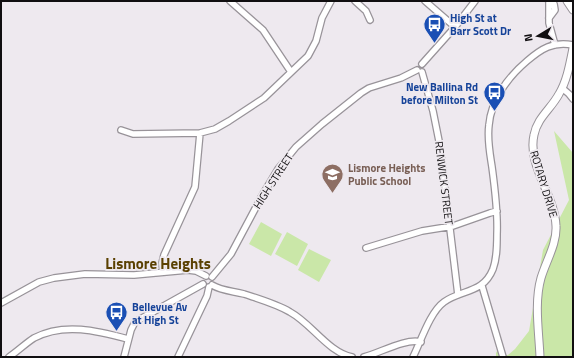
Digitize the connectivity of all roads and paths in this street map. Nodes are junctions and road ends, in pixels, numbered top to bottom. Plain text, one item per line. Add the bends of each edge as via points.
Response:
1 (230, 1) edge
2 (355, 1) edge
3 (424, 1) edge
4 (475, 1) edge
5 (549, 1) edge
6 (328, 2) edge
7 (370, 20) dead end
8 (455, 27) junction
9 (554, 44) junction
10 (573, 46) edge
11 (573, 58) edge
12 (569, 66) junction
13 (419, 71) junction
14 (291, 72) junction
15 (562, 88) junction
16 (573, 99) edge
17 (121, 130) dead end
18 (200, 133) junction
19 (498, 211) junction
20 (450, 226) junction
21 (366, 248) dead end
22 (163, 272) junction
23 (209, 277) junction
24 (203, 284) junction
25 (210, 286) junction
26 (482, 286) junction
27 (458, 295) junction
28 (1, 304) edge
29 (128, 339) junction
30 (421, 342) junction
31 (11, 357) edge
32 (124, 357) edge
33 (178, 357) edge
34 (352, 357) edge
35 (364, 357) edge
36 (413, 357) edge
37 (503, 357) edge
38 (540, 357) edge

1 - 14 street via 263,30
2 - 7 street via 366,11
3 - 8 street
4 - 8 street
5 - 9 street
6 - 14 street via 312,49
8 - 13 street via 422,64 417,65
9 - 10 street
9 - 19 street via 536,54 514,74 493,108 488,136
10 - 12 main road, ROTARY DRIVE
11 - 12 main road, ROTARY DRIVE
12 - 15 main road, ROTARY DRIVE
13 - 20 street, RENWICK STREET via 437,129
13 - 23 street, HIGH STREET via 369,88 296,146 266,187 231,254
14 - 18 street via 256,104 215,129
15 - 16 street
15 - 38 main road, ROTARY DRIVE via 536,127 533,144 556,226 554,241 540,280 537,309
17 - 18 street via 133,134
18 - 22 street via 195,186 164,255
19 - 20 street
19 - 26 street via 495,262 491,274
20 - 21 street via 422,231
20 - 27 street, RENWICK STREET
22 - 23 street via 192,270
22 - 28 street via 77,275 48,279
23 - 24 street via 202,280
23 - 25 street via 213,281
24 - 25 street via 206,287
24 - 29 street via 138,320
25 - 33 street via 208,296
25 - 34 street via 284,308 339,352
26 - 27 street
26 - 37 street
27 - 30 street via 439,307
29 - 31 street via 86,329 61,331 34,338
29 - 32 street
30 - 35 street via 405,343
30 - 36 street

